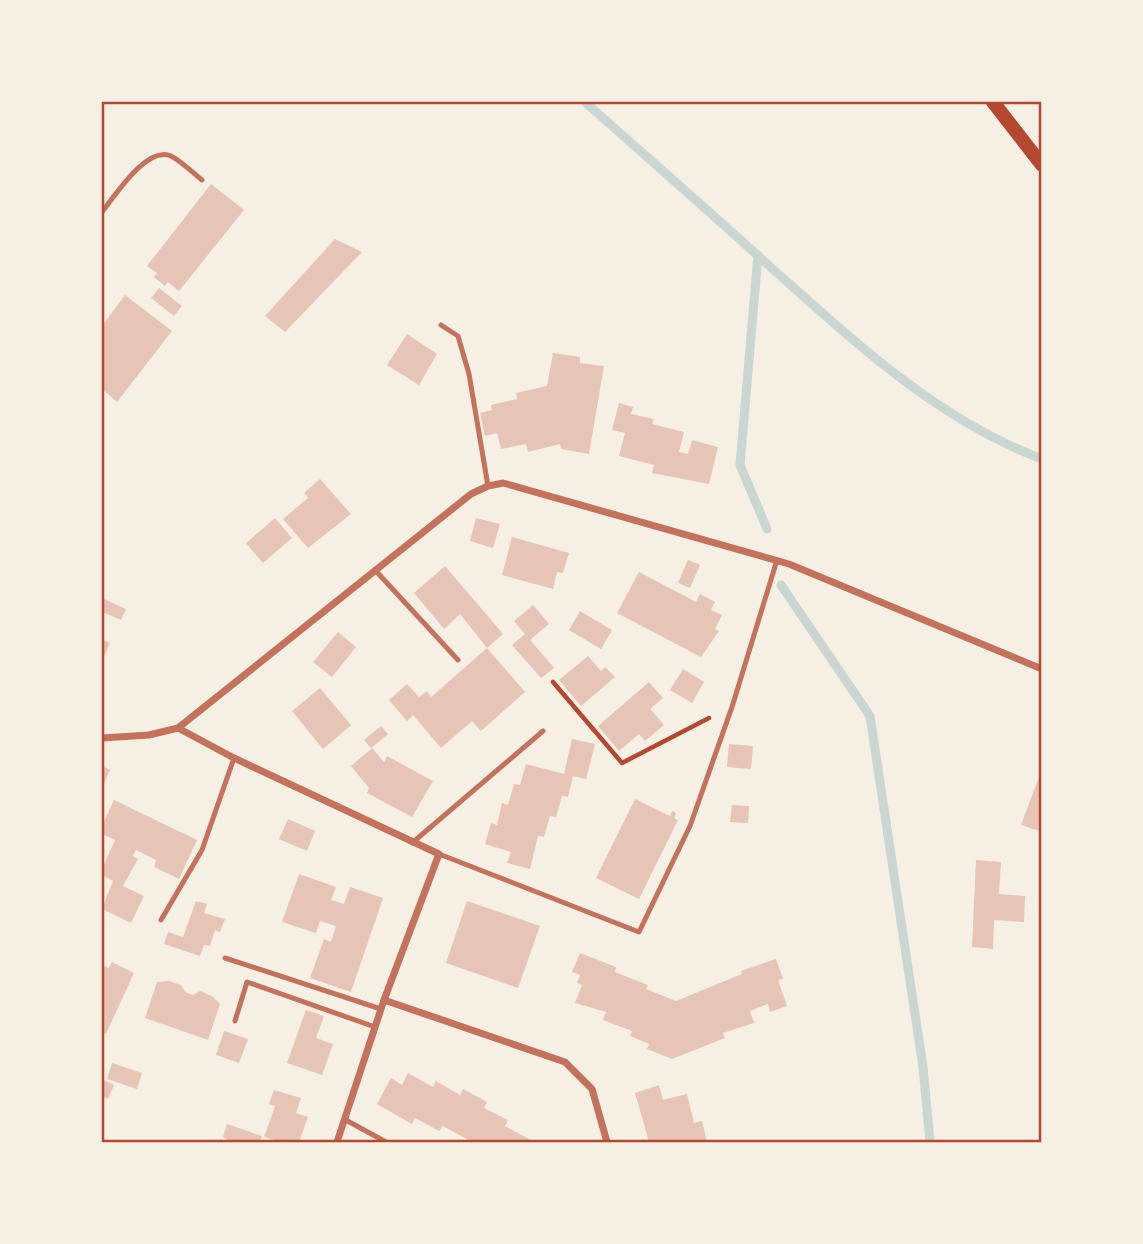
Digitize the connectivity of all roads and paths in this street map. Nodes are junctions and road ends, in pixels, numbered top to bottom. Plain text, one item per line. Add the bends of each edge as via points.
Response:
1 (993, 102) edge
2 (1041, 165) edge
3 (202, 180) dead end
4 (102, 212) edge
5 (441, 325) dead end
6 (488, 486) junction
7 (777, 560) junction
8 (375, 570) junction
9 (458, 660) dead end
10 (1041, 669) edge
11 (553, 682) dead end
12 (732, 707) junction
13 (178, 728) junction
14 (543, 731) dead end
15 (102, 738) edge
16 (234, 758) junction
17 (412, 843) junction
18 (439, 854) junction
19 (161, 920) dead end
20 (225, 958) dead end
21 (384, 1000) junction
22 (381, 1009) junction
23 (235, 1021) dead end
24 (375, 1027) junction
25 (344, 1119) junction
26 (337, 1143) edge
27 (386, 1143) edge
28 (607, 1143) edge

1 - 2 main road
3 - 4 lane via 170,155 156,154
5 - 6 lane via 458,336
6 - 7 street via 503,484
6 - 8 street via 471,494
7 - 10 street
7 - 12 lane
8 - 9 lane
8 - 13 street
11 - 12 path via 622,763
12 - 18 lane via 690,826 639,932
13 - 15 street via 138,737
13 - 16 street
14 - 17 lane
16 - 17 street
16 - 19 lane via 202,850
17 - 18 street
18 - 21 street
20 - 22 lane
21 - 22 street
21 - 28 street via 565,1062 592,1089
22 - 24 street
23 - 24 lane via 247,982
24 - 25 street
25 - 26 street
25 - 27 lane

